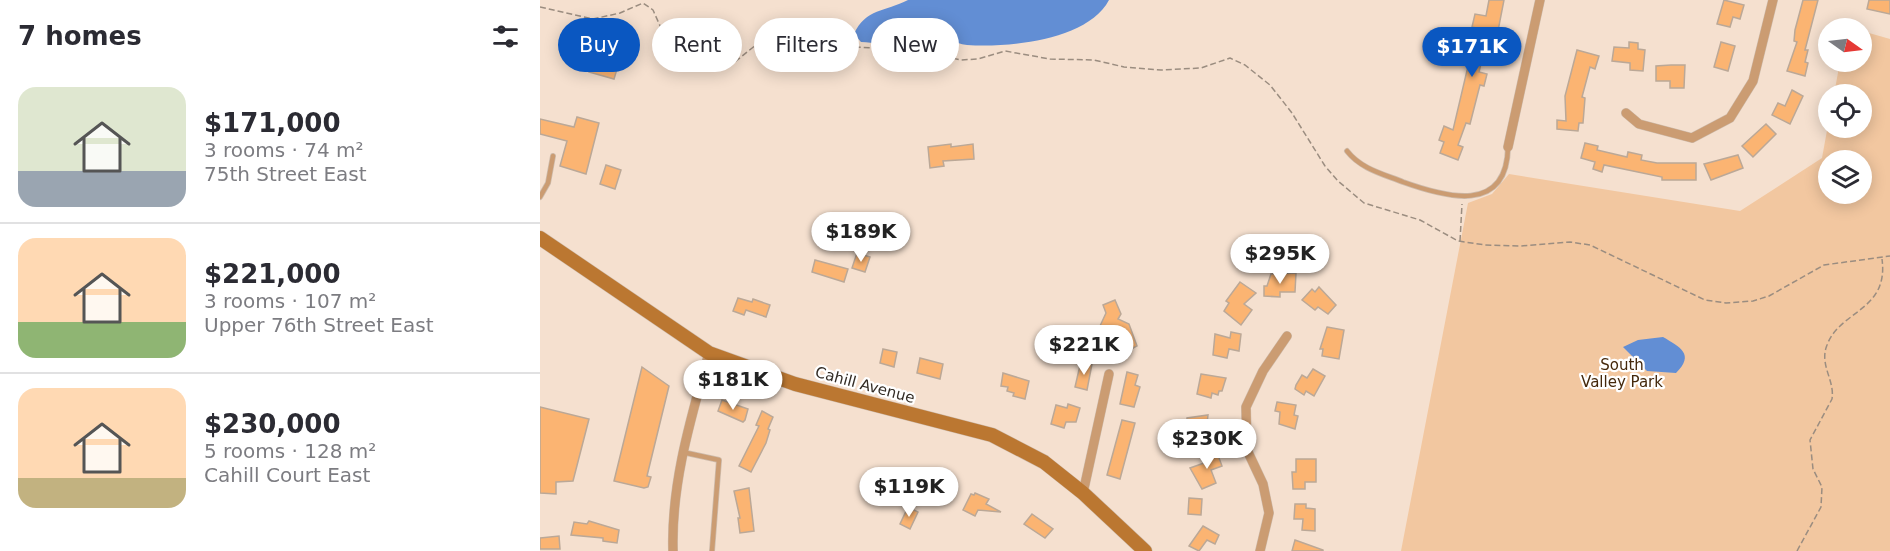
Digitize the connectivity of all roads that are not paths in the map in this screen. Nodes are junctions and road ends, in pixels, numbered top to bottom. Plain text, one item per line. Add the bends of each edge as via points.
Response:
1 (1540, 0) edge
2 (1773, 0) edge
3 (1626, 112) dead end
4 (1508, 147) joint
5 (1347, 151) dead end
6 (553, 156) dead end
7 (540, 197) edge
8 (540, 238) edge
9 (1287, 336) dead end
10 (709, 353) junction
11 (1109, 374) dead end
12 (682, 452) junction
13 (1083, 493) junction
14 (673, 551) edge
15 (712, 551) edge
16 (1145, 551) edge
17 (1260, 551) edge

1 - 4 street
2 - 3 street via 1754,81 1730,118 1692,138 1639,124
4 - 5 lane via 1506,165 1497,184 1489,191 1462,197 1436,194 1371,170
6 - 7 lane via 548,183
8 - 10 street, Cahill Avenue
9 - 17 street via 1263,371 1246,406 1247,450 1263,484 1269,513
10 - 12 street
10 - 13 street, Cahill Avenue via 795,384 992,435 1044,462
11 - 13 street
12 - 14 street via 672,514
12 - 15 lane via 719,460
13 - 16 street, Cahill Avenue

